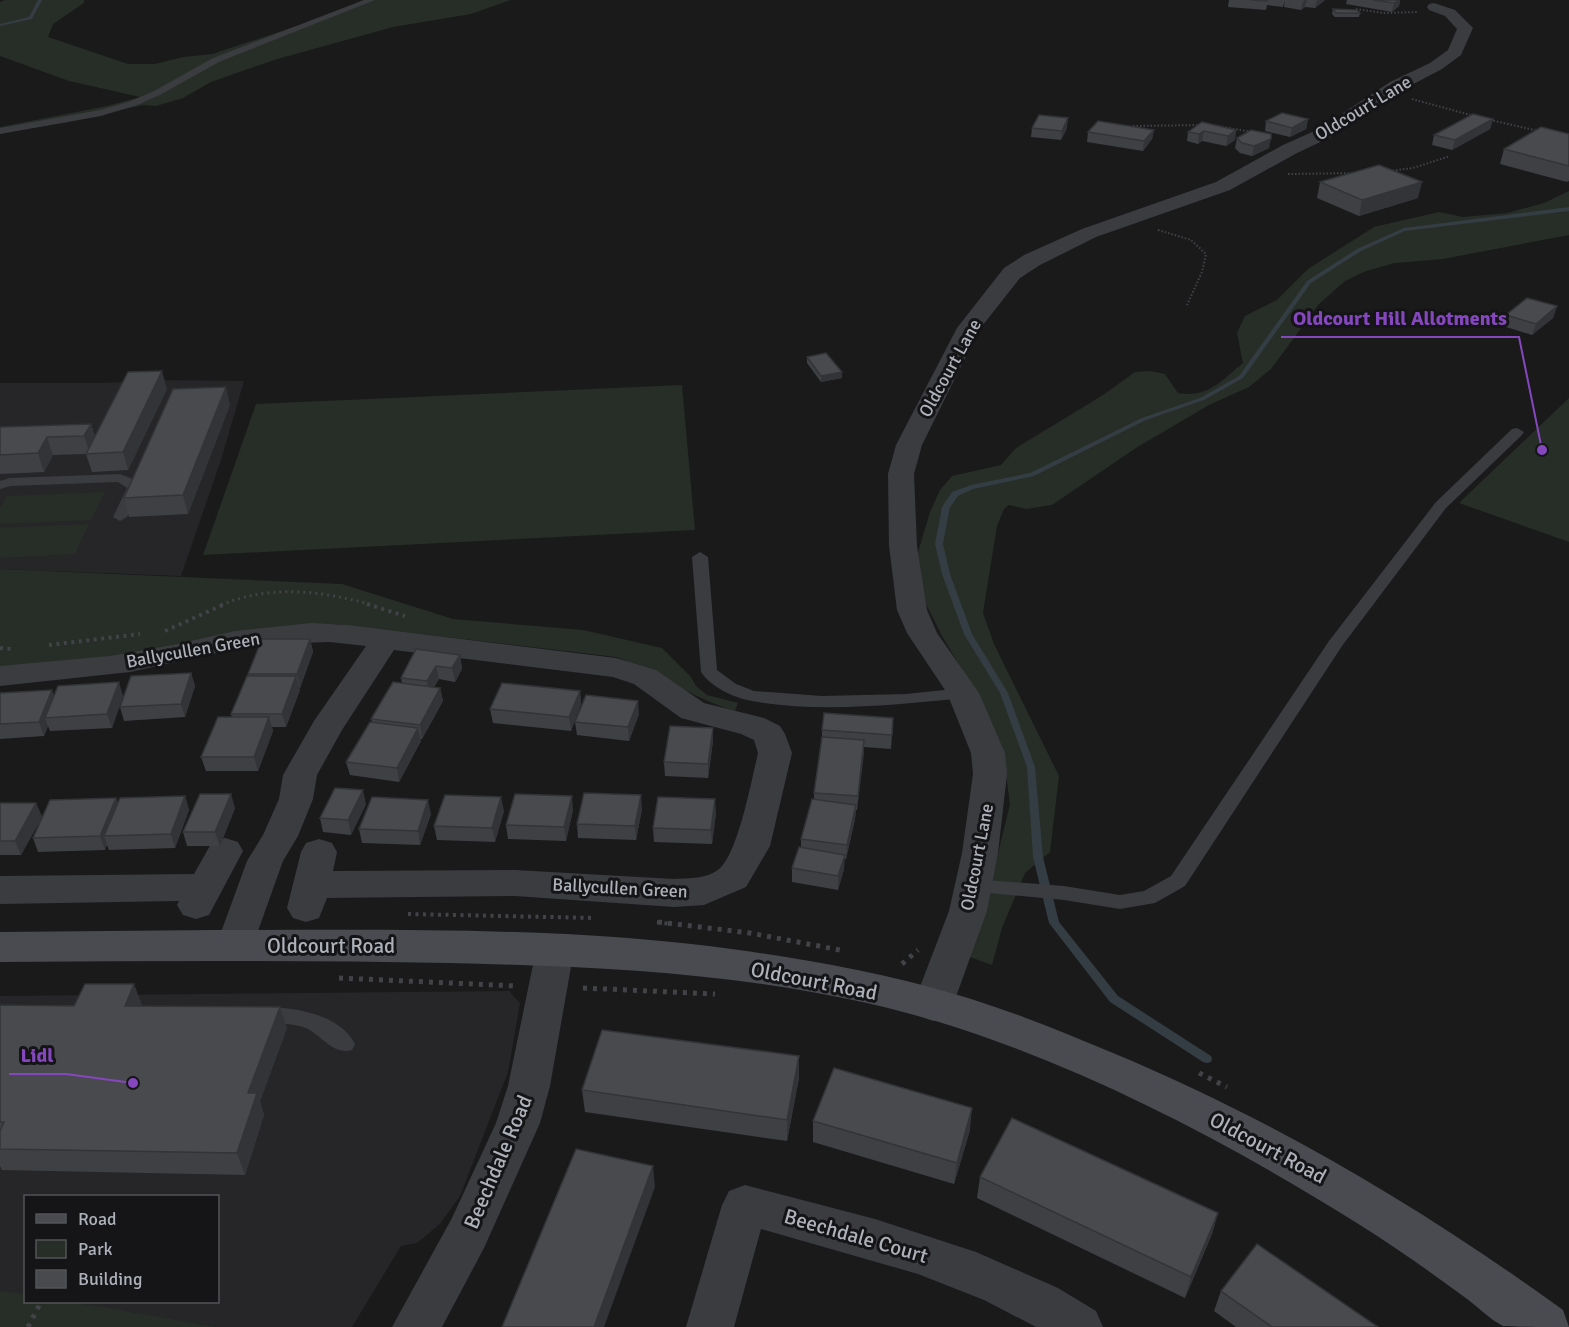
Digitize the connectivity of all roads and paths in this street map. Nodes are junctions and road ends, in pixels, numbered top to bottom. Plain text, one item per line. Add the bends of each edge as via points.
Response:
1 (371, 0) edge
2 (1356, 9) edge
3 (1441, 9) joint
4 (1384, 94) junction
5 (1133, 126) edge
6 (0, 131) edge
7 (1546, 132) edge
8 (1295, 147) junction
9 (1450, 156) dead end
10 (1258, 168) junction
11 (1382, 171) edge
12 (1360, 172) edge
13 (1124, 221) junction
14 (1187, 305) dead end
15 (1517, 432) dead end
16 (0, 485) edge
17 (120, 517) dead end
18 (700, 557) dead end
19 (386, 640) junction
20 (0, 675) edge
21 (963, 693) junction
22 (225, 851) dead end
23 (312, 882) dead end
24 (973, 886) junction
25 (0, 890) edge
26 (926, 943) dead end
27 (235, 946) junction
28 (0, 947) edge
29 (555, 950) junction
30 (904, 964) dead end
31 (330, 978) dead end
32 (518, 986) dead end
33 (583, 988) dead end
34 (723, 995) dead end
35 (933, 1005) junction
36 (236, 1015) edge
37 (344, 1044) dead end
38 (40, 1303) edge
39 (28, 1327) edge
40 (416, 1327) edge
41 (710, 1327) edge
42 (1079, 1327) edge
43 (1545, 1327) edge

1 - 6 lane via 216,60 134,103 101,113
2 - 3 path via 1384,13
3 - 4 street, Oldcourt Lane via 1465,28 1455,52
4 - 7 path
4 - 8 street, Oldcourt Lane
5 - 8 path via 1228,127
8 - 10 street, Oldcourt Lane
9 - 11 path via 1413,168
10 - 12 path via 1309,175
10 - 13 street, Oldcourt Lane via 1223,186
13 - 14 path via 1199,244 1206,254
13 - 21 street, Oldcourt Lane via 1066,242 1012,273 968,328 909,445 901,474 903,546 912,610 922,633
15 - 24 lane via 1441,505 1335,644 1178,881 1148,898 1120,902
16 - 17 lane via 120,478 134,488
18 - 21 lane via 709,672 740,693 822,701
19 - 20 street, Ballycullen Green via 344,632 286,634 53,673
19 - 23 street, Ballycullen Green via 616,668 645,677 693,711 768,734 775,753 755,837 734,878 704,891 674,893 515,883
19 - 27 street via 300,775 296,800 265,861
21 - 24 street, Oldcourt Lane via 988,753 990,774
22 - 25 street via 200,898
24 - 35 street, Oldcourt Lane
26 - 30 path
27 - 28 street, Oldcourt Road
27 - 29 street, Oldcourt Road
29 - 35 street, Oldcourt Road via 714,962 814,978
29 - 40 street, Beechdale Road via 530,1086 518,1123 464,1242
31 - 32 path
33 - 34 path
35 - 43 street, Oldcourt Road via 1105,1068 1244,1133 1426,1241
36 - 37 lane via 303,1017
38 - 39 path
41 - 42 street, Beechdale Court via 745,1205 952,1263 1040,1302

